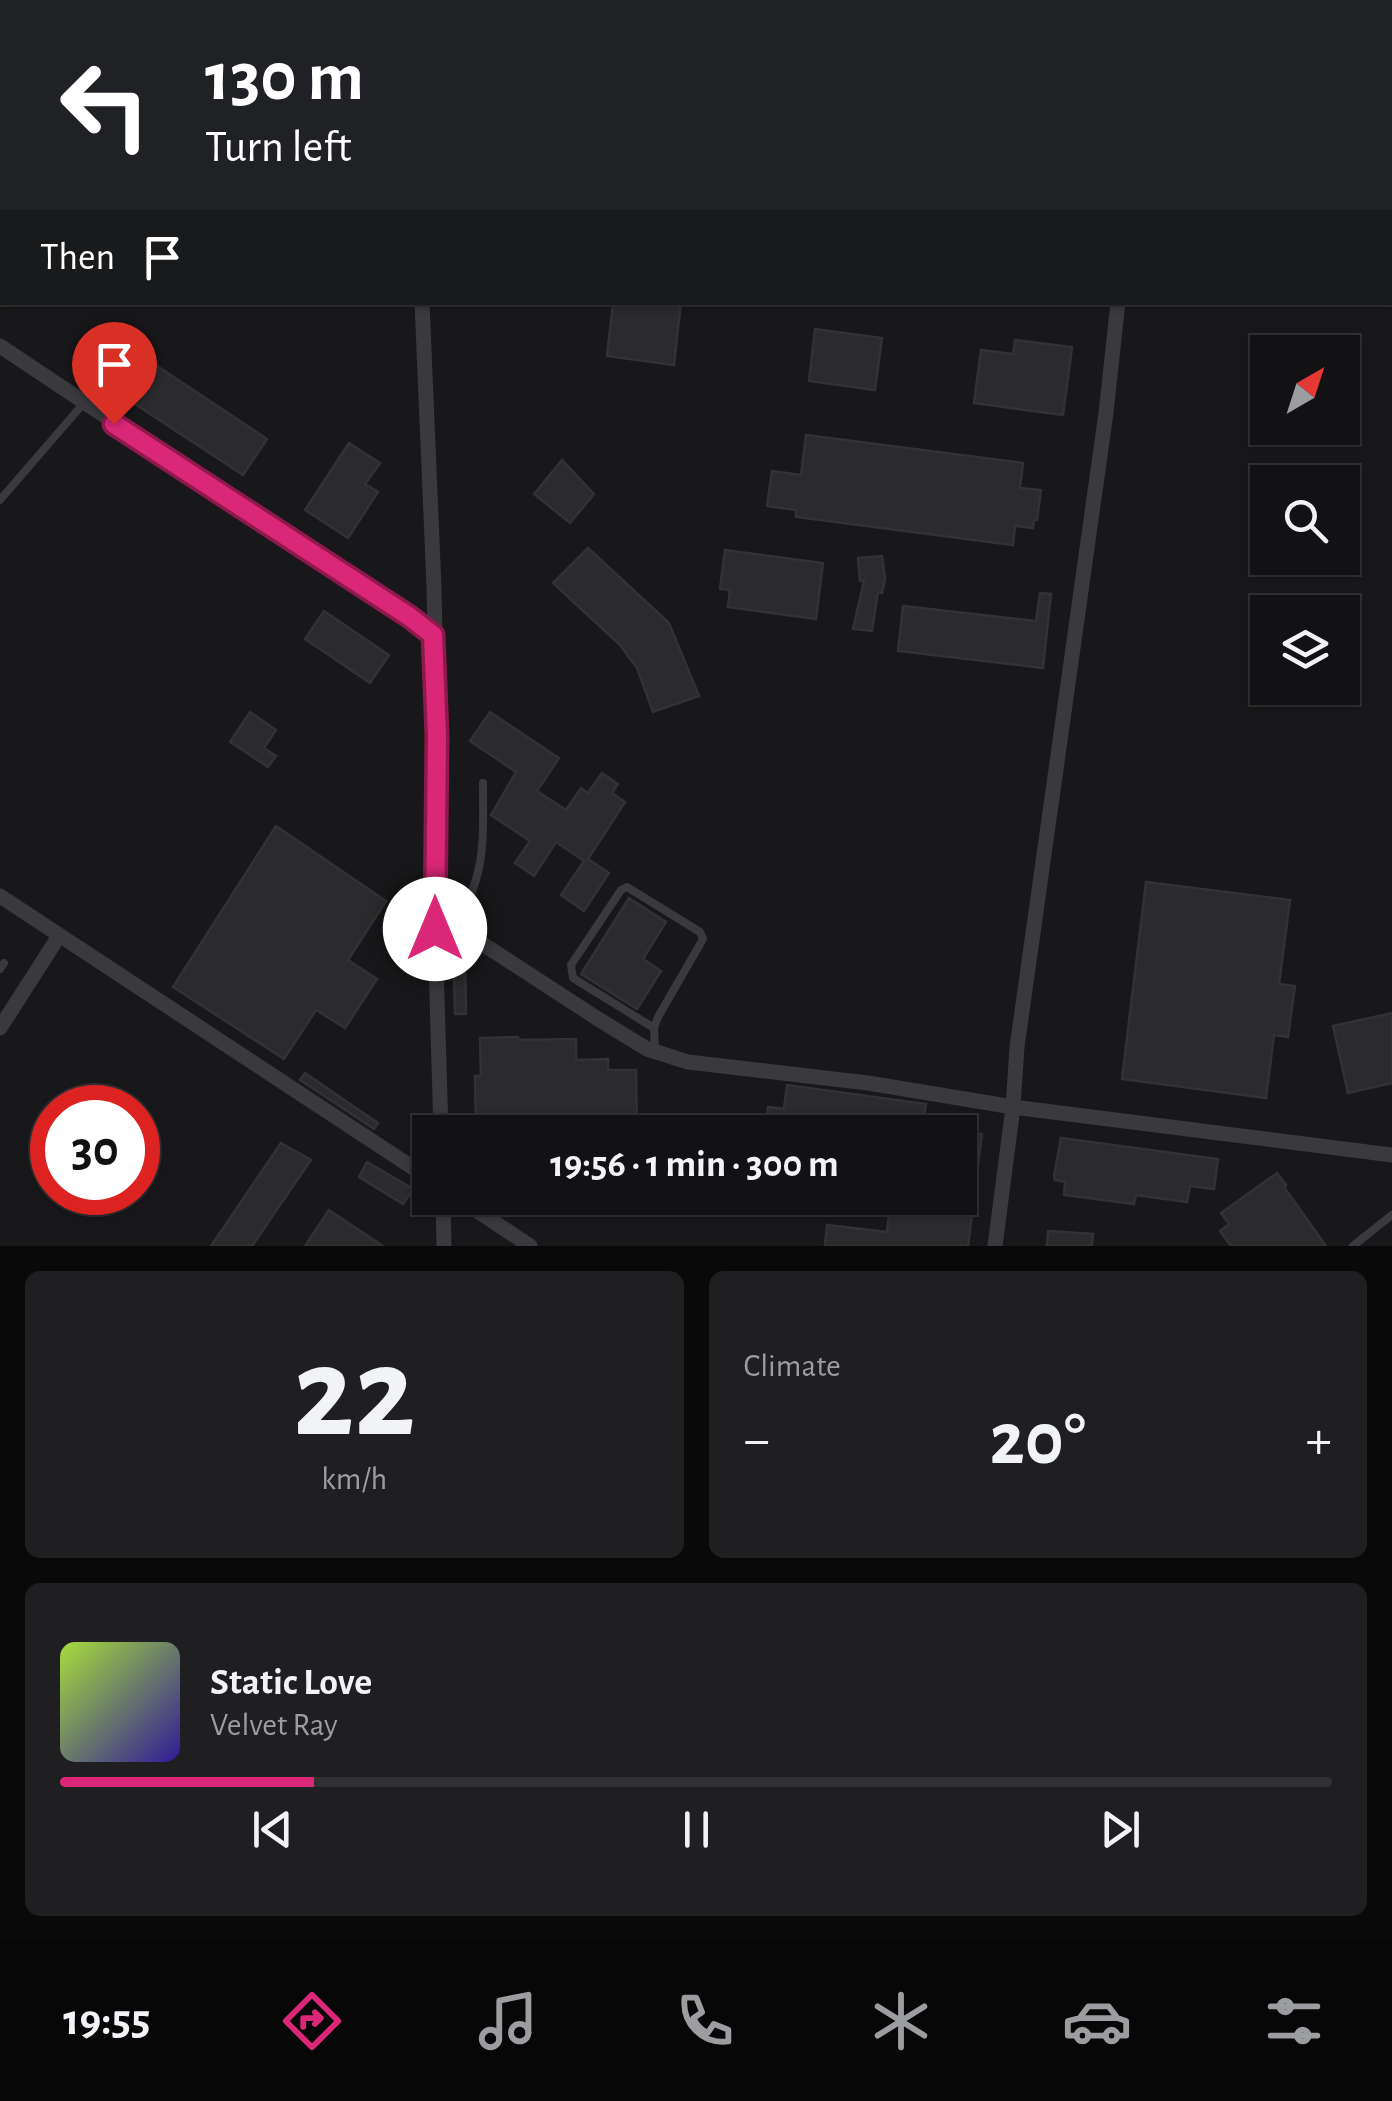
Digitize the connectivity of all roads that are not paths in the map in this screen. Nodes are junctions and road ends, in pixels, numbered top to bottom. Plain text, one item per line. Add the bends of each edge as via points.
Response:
1 (422, 305) edge
2 (1118, 305) edge
3 (0, 346) edge
4 (83, 404) junction
5 (0, 500) edge
6 (433, 635) junction
7 (483, 783) dead end
8 (0, 896) edge
9 (435, 907) junction
10 (454, 925) junction
11 (59, 936) junction
12 (0, 1028) edge
13 (654, 1028) junction
14 (656, 1052) junction
15 (1014, 1107) junction
16 (441, 1115) edge
17 (1392, 1155) edge
18 (412, 1167) edge
19 (443, 1215) edge
20 (484, 1215) edge
21 (1392, 1215) edge
22 (444, 1246) edge
23 (530, 1246) edge
24 (995, 1246) edge
25 (1353, 1246) edge

1 - 6 street
2 - 15 street
3 - 4 street
4 - 5 lane
4 - 6 street
6 - 9 street
7 - 10 lane via 482,864
8 - 11 street
9 - 10 street
9 - 16 street
10 - 14 street
11 - 12 street
11 - 18 street
13 - 13 lane via 570,972 627,887 703,940
13 - 14 lane
14 - 15 street via 688,1062
15 - 17 street
15 - 24 street
19 - 22 street
20 - 23 street
21 - 25 lane

